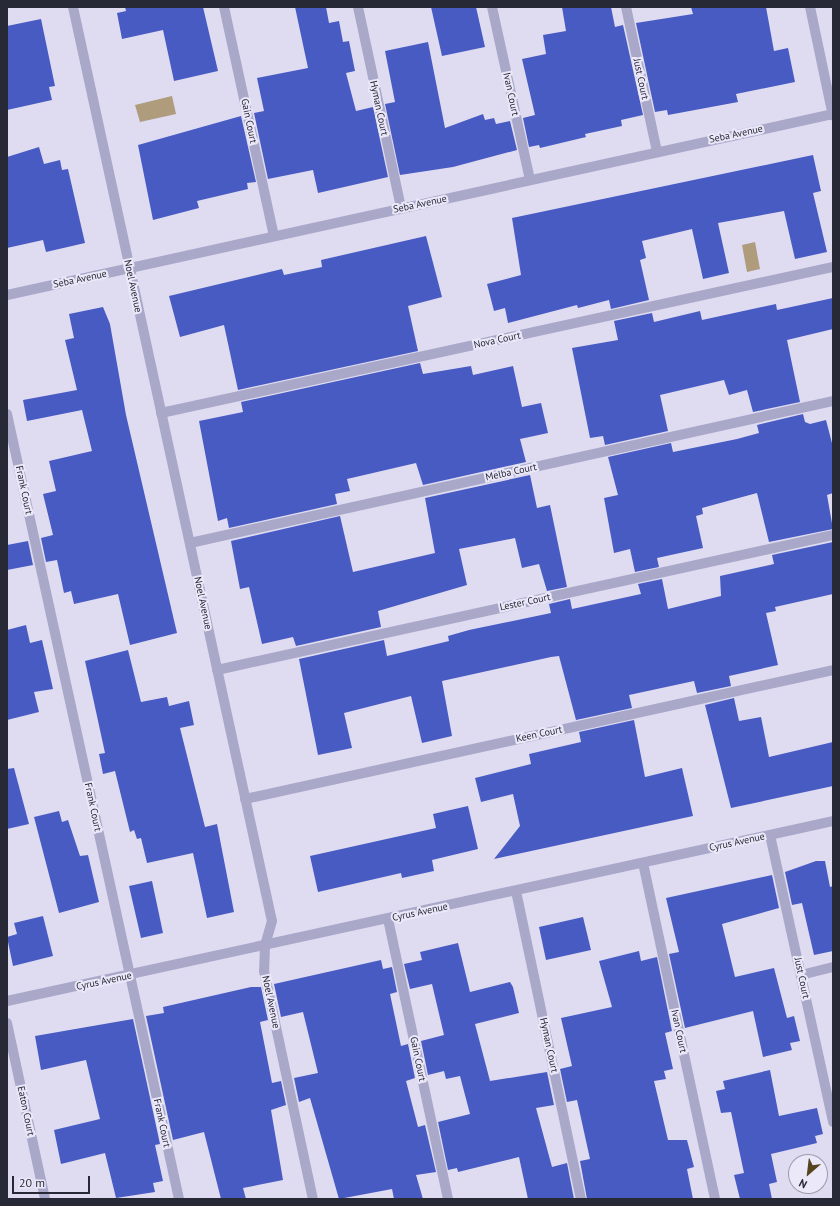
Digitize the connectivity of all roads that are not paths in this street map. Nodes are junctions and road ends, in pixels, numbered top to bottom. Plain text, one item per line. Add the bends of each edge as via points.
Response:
1 (72, 7) edge
2 (224, 7) edge
3 (358, 7) edge
4 (492, 7) edge
5 (810, 7) edge
6 (630, 8) edge
7 (833, 115) edge
8 (657, 151) junction
9 (530, 180) junction
10 (400, 208) junction
11 (274, 236) junction
12 (833, 267) edge
13 (129, 268) junction
14 (7, 295) edge
15 (833, 401) edge
16 (161, 413) junction
17 (7, 414) edge
18 (833, 535) edge
19 (190, 543) junction
20 (217, 670) junction
21 (833, 670) edge
22 (245, 799) junction
23 (833, 821) edge
24 (770, 835) junction
25 (643, 863) junction
26 (516, 891) junction
27 (388, 919) junction
28 (265, 946) junction
29 (833, 967) edge
30 (801, 974) junction
31 (130, 975) junction
32 (7, 1001) edge
33 (7, 1023) edge
34 (830, 1097) edge
35 (833, 1122) edge
36 (45, 1199) edge
37 (179, 1199) edge
38 (313, 1199) edge
39 (448, 1199) edge
40 (581, 1199) edge
41 (715, 1199) edge

1 - 13 street, Noel Avenue
2 - 11 street, Gain Court
3 - 10 street, Hyman Court
4 - 9 street, Ivan Court
5 - 7 street
6 - 8 street, Just Court
7 - 8 street, Seba Avenue
8 - 9 street, Seba Avenue
9 - 10 street, Seba Avenue
10 - 11 street, Seba Avenue
11 - 13 street, Seba Avenue
12 - 16 street, Nova Court
13 - 14 street, Seba Avenue
13 - 16 street, Noel Avenue
15 - 19 street, Melba Court
16 - 19 street, Noel Avenue
17 - 31 street, Frank Court
18 - 20 street, Lester Court
19 - 20 street, Noel Avenue
20 - 22 street, Noel Avenue
21 - 22 street, Keen Court
22 - 28 street, Noel Avenue via 272,921
23 - 24 street, Cyrus Avenue
24 - 25 street, Cyrus Avenue
24 - 30 street, Just Court
25 - 26 street, Cyrus Avenue
25 - 41 street, Ivan Court
26 - 27 street, Cyrus Avenue
26 - 40 street, Hyman Court
27 - 28 street, Cyrus Avenue
27 - 39 street, Gain Court
28 - 31 street, Cyrus Avenue
28 - 38 street, Noel Avenue via 264,971
29 - 30 street
30 - 34 street, Just Court
31 - 32 street, Cyrus Avenue
31 - 37 street, Frank Court
33 - 36 street, Eaton Court
34 - 35 street, Just Court

